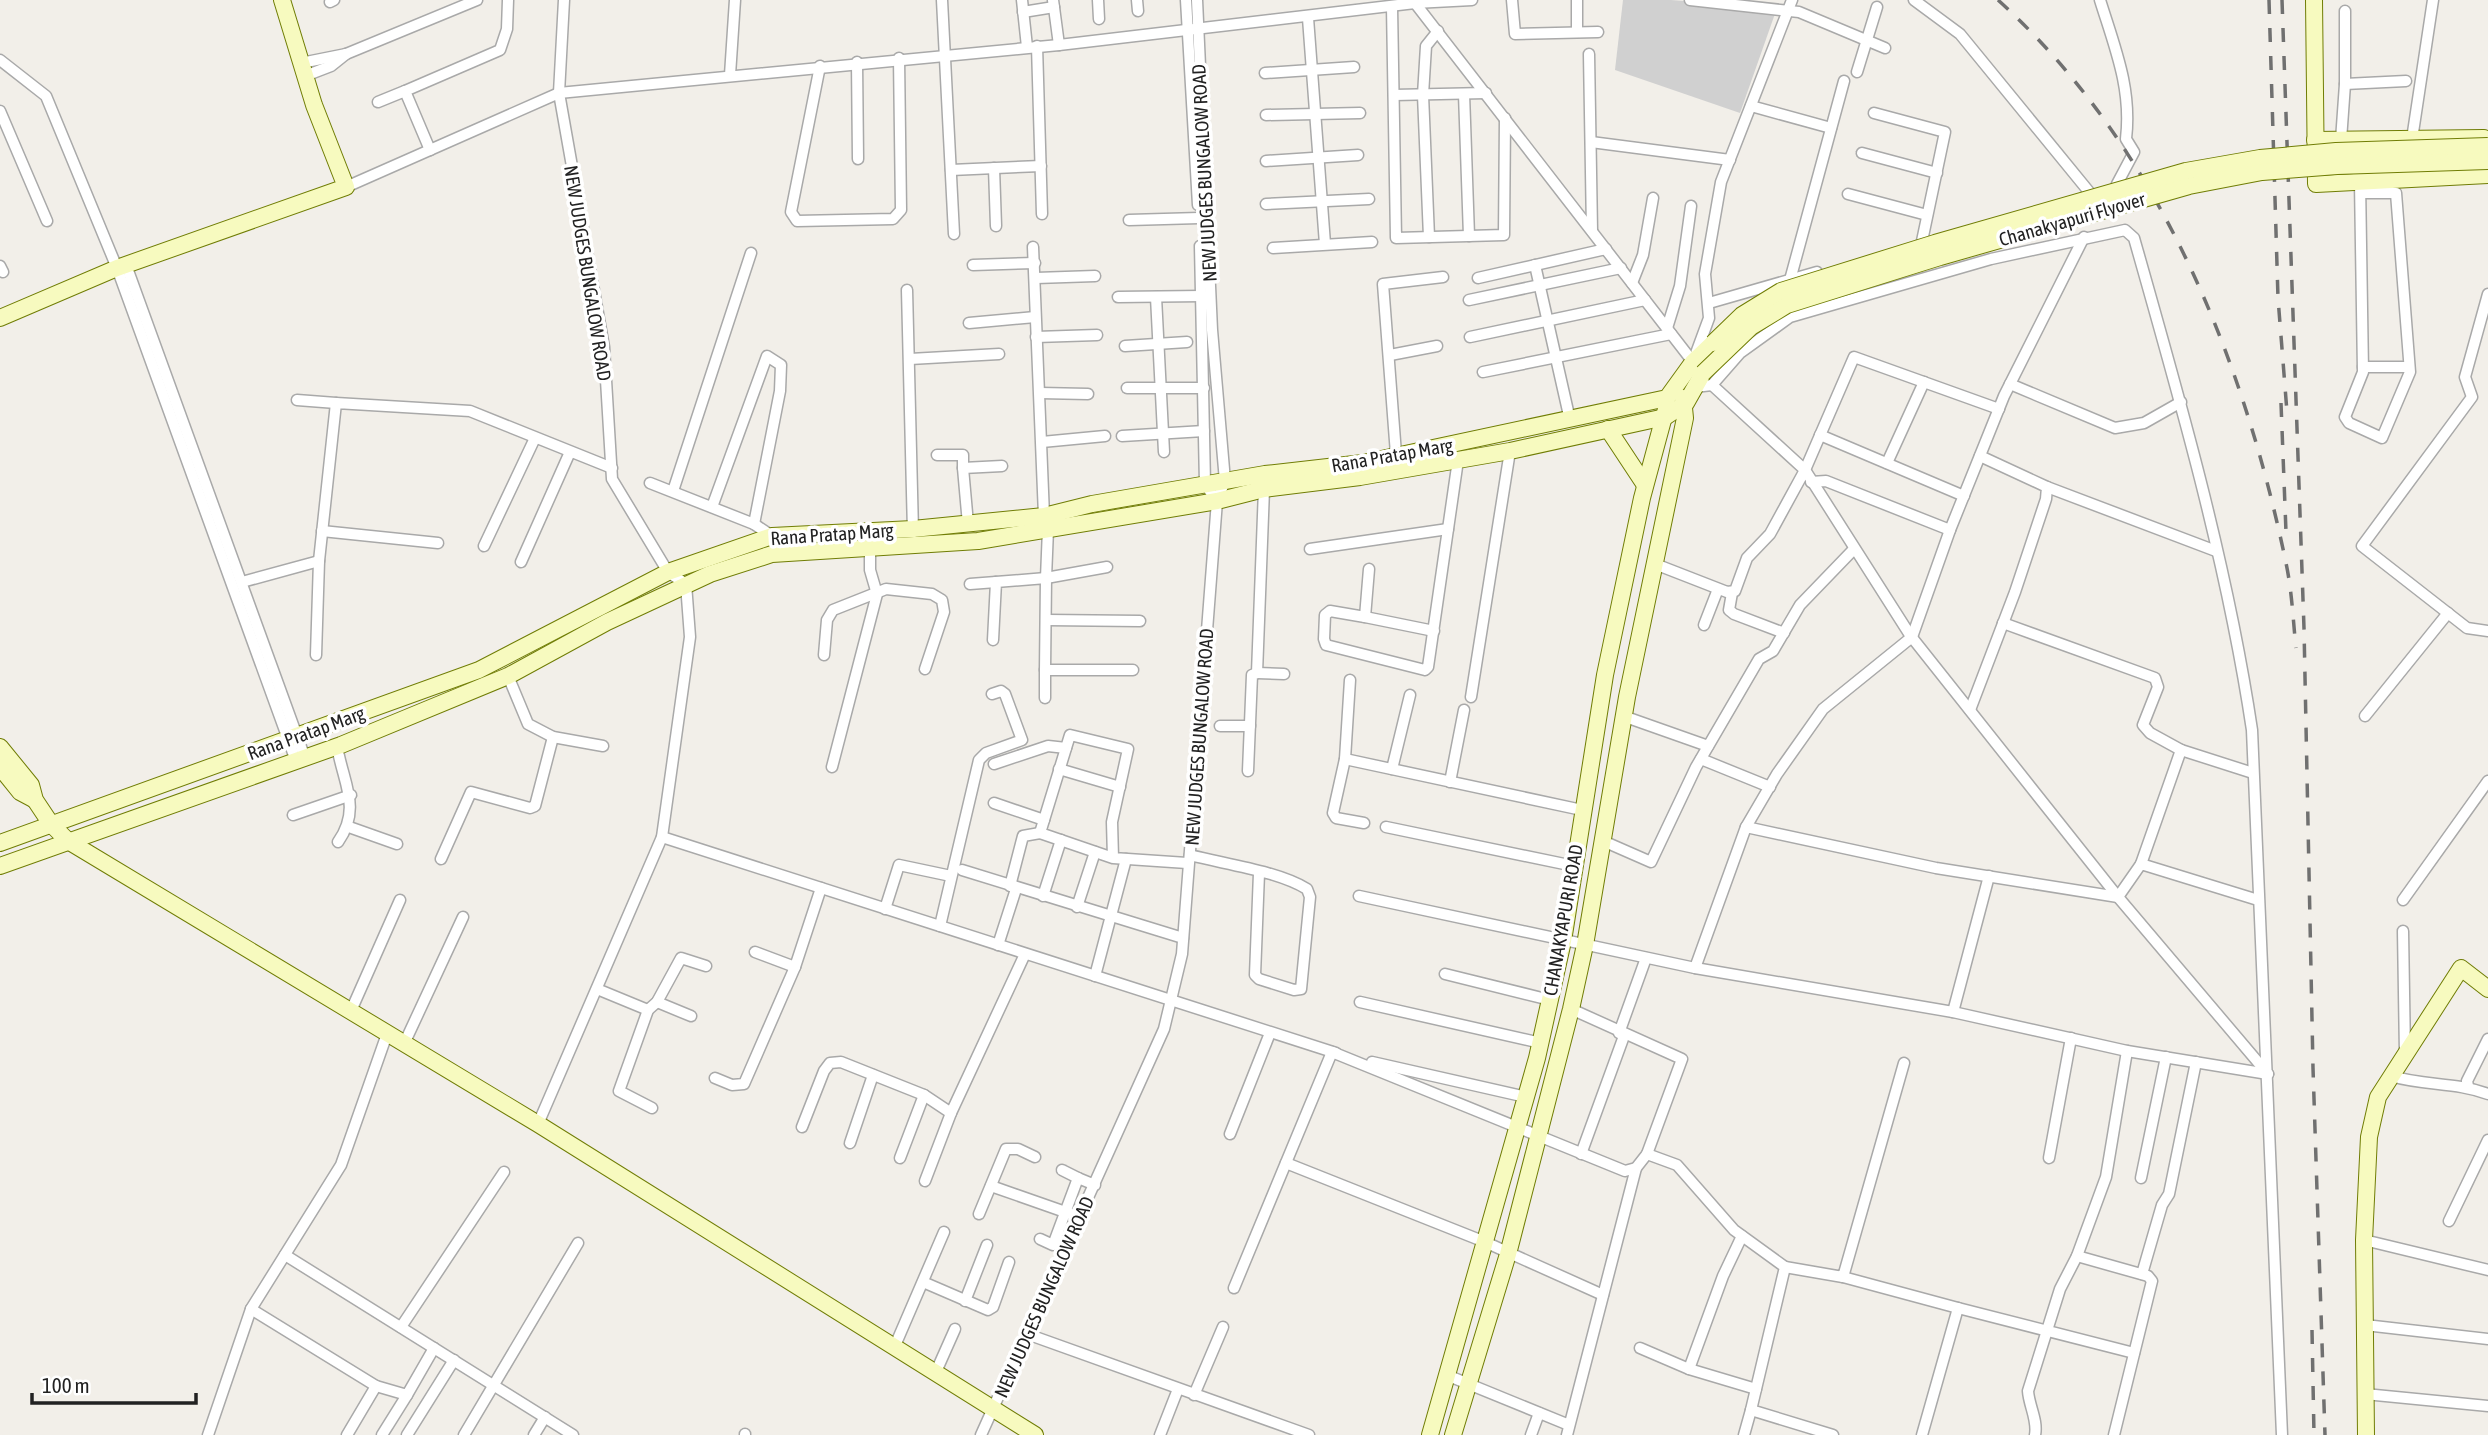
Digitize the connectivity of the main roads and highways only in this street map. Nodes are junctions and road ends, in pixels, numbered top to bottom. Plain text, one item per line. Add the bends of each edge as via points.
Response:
1 (282, 0) edge
2 (2314, 0) edge
3 (2488, 138) edge
4 (2315, 140) junction
5 (2488, 146) edge
6 (2488, 161) edge
7 (2488, 175) edge
8 (0, 318) edge
9 (1701, 377) junction
10 (1676, 385) junction
11 (1667, 398) junction
12 (1686, 403) junction
13 (1665, 416) junction
14 (1608, 429) junction
15 (1645, 485) junction
16 (1046, 522) junction
17 (0, 747) edge
18 (1591, 757) junction
19 (1616, 761) junction
20 (0, 767) edge
21 (35, 800) junction
22 (51, 824) junction
23 (68, 841) junction
24 (0, 843) edge
25 (0, 866) edge
26 (2488, 989) edge
27 (1035, 1435) edge
28 (1430, 1435) edge
29 (1453, 1435) edge
30 (2366, 1435) edge

1 - 8 main road via 346,187 121,266
2 - 4 main road
3 - 4 main road
4 - 7 main road via 2316,184 2360,187
5 - 9 main road, Chanakyapuri Flyover, bridge via 2260,158 2186,171 1935,243 1781,291 1742,315 1713,342
6 - 9 main road, Chanakyapuri Flyover, bridge via 2385,162 2262,172 2115,205 1787,304 1751,327
9 - 10 main road
9 - 12 main road, Rana Pratap Marg
10 - 11 main road
10 - 12 main road
11 - 13 main road, CHANAKYAPURI ROAD
11 - 16 main road, Rana Pratap Marg via 1363,463 1205,484
12 - 13 main road, Rana Pratap Marg
12 - 19 main road
13 - 14 main road, Rana Pratap Marg
13 - 15 main road, CHANAKYAPURI ROAD
14 - 15 main road
14 - 16 main road, Rana Pratap Marg via 1510,452 1264,489 1217,501
15 - 18 main road, CHANAKYAPURI ROAD
16 - 22 main road, Rana Pratap Marg via 772,536 668,572 479,670
16 - 23 main road, Rana Pratap Marg via 978,541 772,554 686,584 508,676 337,746
17 - 21 main road via 31,785
18 - 19 main road
18 - 28 main road, CHANAKYAPURI ROAD via 1563,941 1541,1043
19 - 29 main road via 1571,1009 1508,1254
20 - 21 main road via 20,792
21 - 22 main road
22 - 23 main road
22 - 24 main road, Rana Pratap Marg
23 - 25 main road, Rana Pratap Marg
23 - 27 main road via 538,1124
26 - 30 main road via 2461,968 2378,1097 2369,1137 2364,1241

